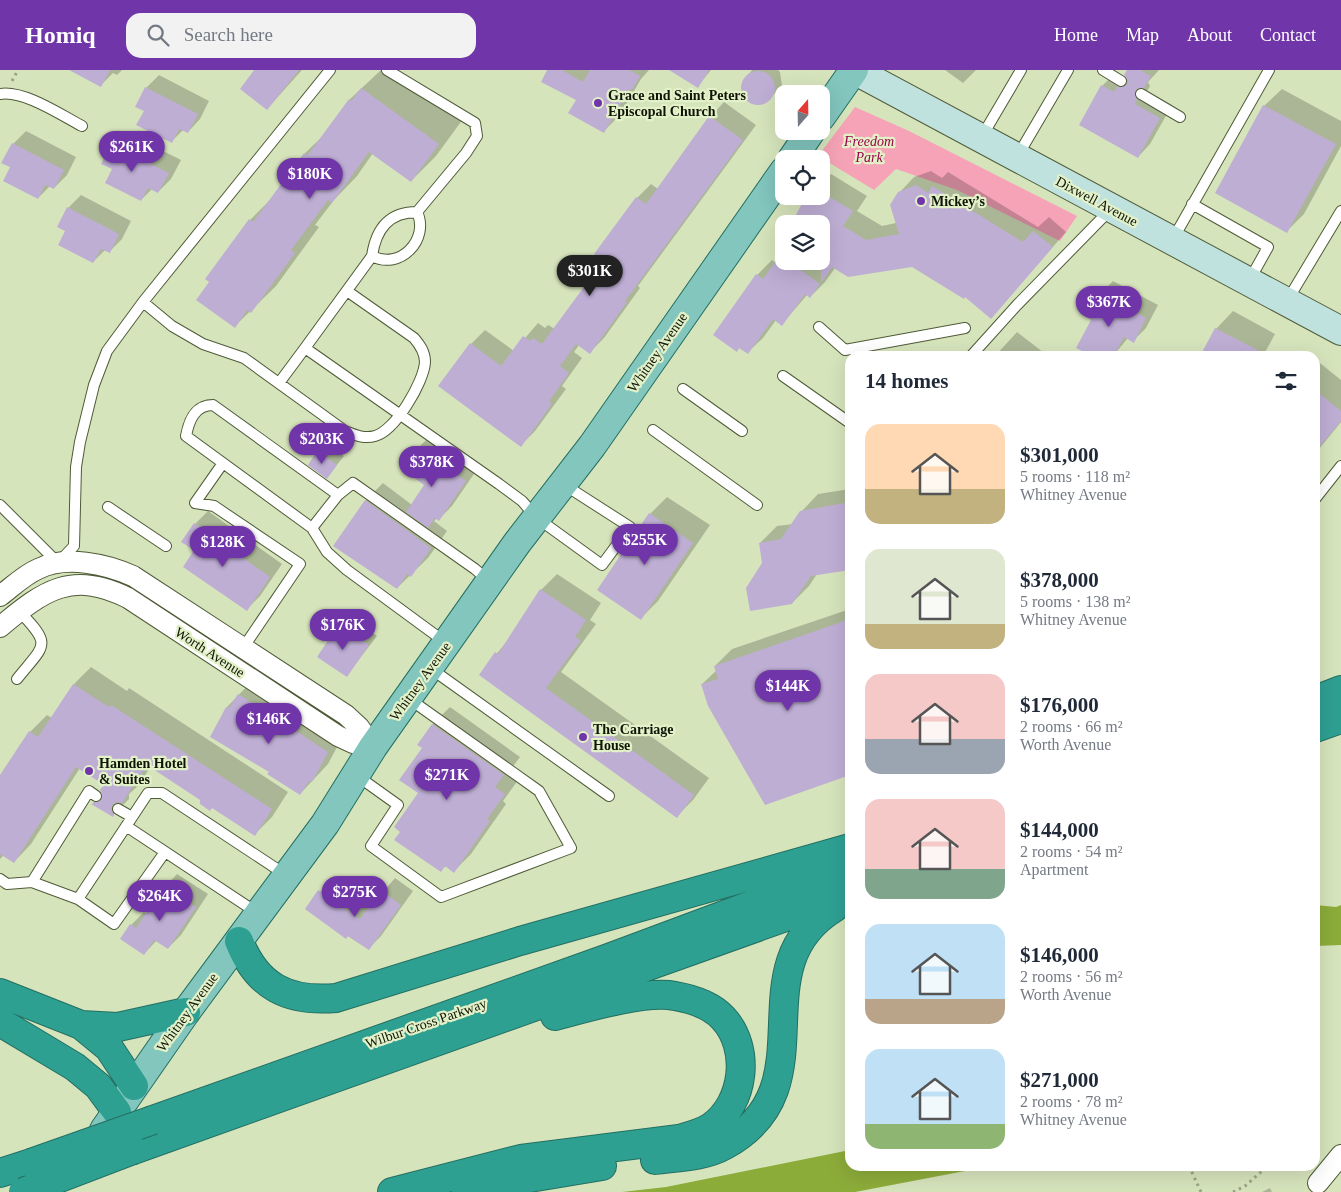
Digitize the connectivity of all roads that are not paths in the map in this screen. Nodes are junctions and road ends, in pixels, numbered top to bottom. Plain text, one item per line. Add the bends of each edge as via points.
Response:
1 (330, 70) edge
2 (386, 70) edge
3 (854, 70) edge
4 (1021, 70) edge
5 (1068, 70) edge
6 (1103, 70) edge
7 (1269, 70) edge
8 (1121, 81) dead end
9 (0, 94) edge
10 (1141, 94) dead end
11 (830, 104) edge
12 (1180, 117) dead end
13 (82, 126) dead end
14 (981, 139) junction
15 (1016, 158) junction
16 (775, 184) edge
17 (1192, 204) junction
18 (1112, 208) junction
19 (1341, 211) edge
20 (417, 212) junction
21 (1172, 240) junction
22 (372, 256) junction
23 (1249, 281) junction
24 (347, 291) junction
25 (143, 302) junction
26 (1287, 302) junction
27 (819, 327) dead end
28 (964, 328) dead end
29 (1341, 331) edge
30 (306, 348) junction
31 (976, 351) edge
32 (783, 376) dead end
33 (279, 383) junction
34 (683, 389) dead end
35 (401, 414) junction
36 (845, 419) edge
37 (654, 430) dead end
38 (742, 431) dead end
39 (223, 464) junction
40 (1341, 466) edge
41 (562, 484) junction
42 (1320, 493) edge
43 (338, 495) junction
44 (757, 505) dead end
45 (0, 506) edge
46 (108, 507) dead end
47 (537, 518) junction
48 (312, 528) junction
49 (166, 546) dead end
50 (58, 563) junction
51 (490, 582) junction
52 (66, 587) junction
53 (154, 590) junction
54 (0, 596) edge
55 (142, 607) junction
56 (19, 611) junction
57 (0, 627) edge
58 (447, 644) junction
59 (243, 648) junction
60 (430, 668) junction
61 (17, 679) dead end
62 (291, 680) junction
63 (1341, 690) edge
64 (280, 697) junction
65 (408, 698) junction
66 (1320, 698) edge
67 (1341, 719) edge
68 (1320, 726) edge
69 (373, 747) junction
70 (356, 774) junction
71 (96, 796) dead end
72 (609, 796) dead end
73 (118, 809) dead end
74 (129, 822) junction
75 (845, 849) edge
76 (165, 852) junction
77 (845, 870) edge
78 (286, 876) junction
79 (0, 879) edge
80 (32, 882) junction
81 (845, 898) edge
82 (78, 899) junction
83 (845, 899) edge
84 (259, 914) junction
85 (239, 941) junction
86 (0, 994) edge
87 (186, 1012) junction
88 (0, 1022) edge
89 (81, 1025) junction
90 (480, 1027) junction
91 (134, 1086) junction
92 (117, 1112) junction
93 (1341, 1155) edge
94 (0, 1173) edge
95 (1318, 1183) dead end
96 (23, 1192) edge
97 (59, 1192) edge
98 (392, 1192) edge
99 (466, 1192) edge

1 - 25 lane
2 - 20 lane via 475,123 477,136 466,153
3 - 11 main road
3 - 14 main road, Dixwell Avenue
4 - 14 lane
5 - 15 lane
6 - 8 lane
7 - 17 lane
9 - 13 lane via 25,97
10 - 12 lane
14 - 15 main road, Dixwell Avenue
15 - 18 main road, Dixwell Avenue
16 - 41 main road, Whitney Avenue
17 - 21 lane
17 - 23 lane via 1268,246
18 - 21 main road, Dixwell Avenue
18 - 31 lane
19 - 26 lane
20 - 22 lane via 396,214 376,240
20 - 22 lane via 422,222 418,239 405,255 391,262
21 - 23 main road, Dixwell Avenue
22 - 24 lane
23 - 26 main road, Dixwell Avenue
24 - 30 lane
24 - 35 lane via 414,338 421,347 425,360 423,374
25 - 33 lane via 172,326 203,344 244,358
25 - 50 lane via 108,351 94,385 76,467 74,546
26 - 29 main road, Dixwell Avenue
27 - 28 lane via 845,350
30 - 33 lane
30 - 35 lane
32 - 36 lane
33 - 35 lane via 358,437 386,432
34 - 38 lane
35 - 47 lane via 522,501
37 - 44 lane
39 - 43 lane via 186,436 189,422 204,405 213,405
39 - 48 lane
39 - 59 lane via 195,503 214,506 300,564
40 - 42 lane
41 - 47 main road, Whitney Avenue
41 - 47 lane via 630,527 602,565
43 - 48 lane
43 - 51 lane via 353,483
45 - 50 lane
46 - 49 lane
47 - 51 main road, Whitney Avenue
48 - 58 lane via 327,552 347,570
50 - 52 street
50 - 53 street, Worth Avenue via 86,563 118,570
50 - 54 street, Worth Avenue via 39,568
51 - 58 main road, Whitney Avenue
52 - 55 street, Worth Avenue via 91,585 109,588
52 - 56 street, Worth Avenue via 42,594
53 - 55 street
53 - 59 street, Worth Avenue
55 - 64 street, Worth Avenue
56 - 57 street, Worth Avenue
56 - 61 lane via 44,641
58 - 60 main road, Whitney Avenue
59 - 62 street, Worth Avenue
60 - 65 main road, Whitney Avenue
60 - 72 lane
62 - 64 street
62 - 69 street, Worth Avenue via 346,715
63 - 66 highway
64 - 69 street, Worth Avenue via 353,744
65 - 69 main road, Whitney Avenue
65 - 70 lane via 539,791 571,848 441,897 371,846 398,804
67 - 68 highway
69 - 70 main road, Whitney Avenue
70 - 78 main road, Whitney Avenue via 325,824
71 - 80 lane via 89,791
73 - 74 lane
74 - 76 lane
74 - 78 lane via 148,793 162,794
74 - 82 lane
75 - 85 highway via 520,941 336,998 304,999 277,989 247,961
76 - 82 lane via 114,924
76 - 84 lane
77 - 94 highway, Wilbur Cross Parkway, bridge via 606,959
78 - 84 main road, Whitney Avenue
79 - 80 lane via 7,884
80 - 82 lane
81 - 90 highway, Wilbur Cross Parkway
83 - 99 highway via 822,915 798,942 785,978 782,1065 763,1112 746,1129 724,1145 698,1155 578,1169
84 - 85 main road, Whitney Avenue
85 - 87 main road, Whitney Avenue
86 - 89 highway
87 - 89 highway via 118,1027
87 - 91 main road, Whitney Avenue
88 - 92 highway via 74,1067 98,1086
89 - 91 highway via 109,1048
90 - 96 highway, Wilbur Cross Parkway, bridge
90 - 98 highway via 522,1025 653,995 674,995 707,1006 722,1017 733,1030 740,1050 742,1072 738,1090 722,1117 697,1134 521,1159
91 - 92 main road, Whitney Avenue
92 - 97 main road, Whitney Avenue
93 - 95 street

